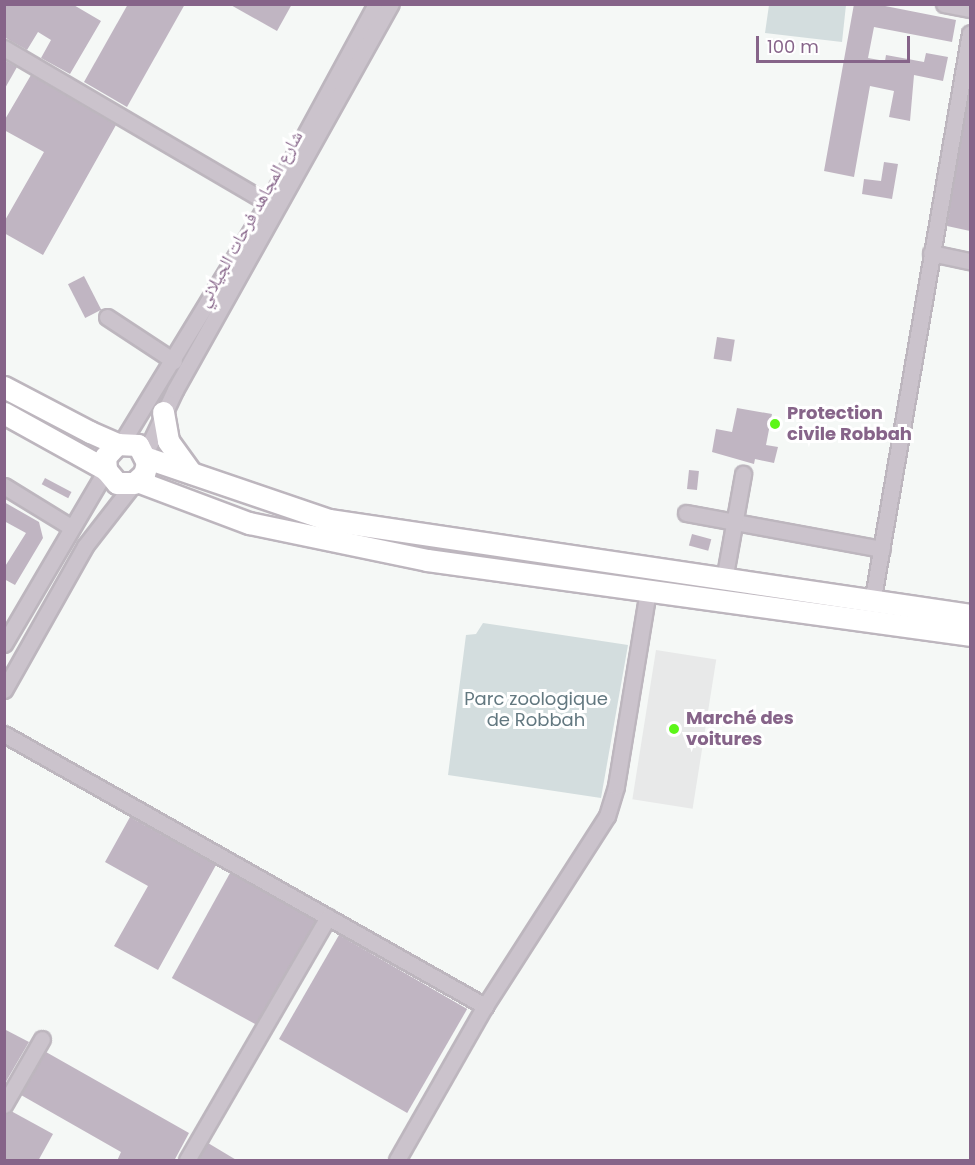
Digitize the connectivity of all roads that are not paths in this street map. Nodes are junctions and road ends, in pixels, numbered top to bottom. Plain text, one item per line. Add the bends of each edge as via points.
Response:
1 (376, 4) edge
2 (391, 4) edge
3 (944, 4) edge
4 (970, 9) edge
5 (970, 33) edge
6 (4, 48) edge
7 (967, 78) edge
8 (267, 203) junction
9 (931, 253) junction
10 (970, 261) edge
11 (107, 317) dead end
12 (174, 361) junction
13 (4, 387) edge
14 (163, 412) junction
15 (4, 413) edge
16 (119, 443) junction
17 (146, 456) junction
18 (105, 470) junction
19 (743, 474) dead end
20 (193, 476) junction
21 (135, 482) junction
22 (4, 486) edge
23 (686, 513) dead end
24 (735, 522) junction
25 (71, 527) junction
26 (882, 549) junction
27 (724, 580) junction
28 (648, 590) junction
29 (871, 611) junction
30 (970, 615) edge
31 (11, 616) edge
32 (970, 635) edge
33 (4, 644) edge
34 (4, 690) edge
35 (4, 734) edge
36 (328, 917) junction
37 (485, 1006) junction
38 (42, 1039) dead end
39 (4, 1105) edge
40 (187, 1161) edge
41 (397, 1161) edge

1 - 8 street, شارع المجاهد فرحات الجيلاني
2 - 14 street, شارع المجاهد فرحات الجيلاني
3 - 4 street
5 - 7 street
6 - 8 street
7 - 9 street
8 - 12 street, شارع المجاهد فرحات الجيلاني
9 - 10 street
9 - 26 street
11 - 12 street
12 - 16 street, شارع المجاهد فرحات الجيلاني
13 - 16 highway
14 - 17 street, شارع المجاهد فرحات الجيلاني
14 - 20 highway via 168,441
15 - 18 highway
16 - 17 highway via 133,443
16 - 18 highway via 108,452
17 - 20 highway
17 - 21 highway via 144,474
18 - 21 highway via 117,483
18 - 25 street
19 - 24 street
20 - 27 highway via 328,520
21 - 28 highway via 285,532 483,569
21 - 34 street via 85,546
22 - 25 street
23 - 24 street
24 - 26 street
24 - 27 street
25 - 31 street
26 - 29 street
27 - 29 highway
28 - 29 highway
28 - 37 street via 616,786 607,816
29 - 30 highway
29 - 32 highway
31 - 33 street
35 - 36 street
36 - 37 street
36 - 40 street
37 - 41 street
38 - 39 street

